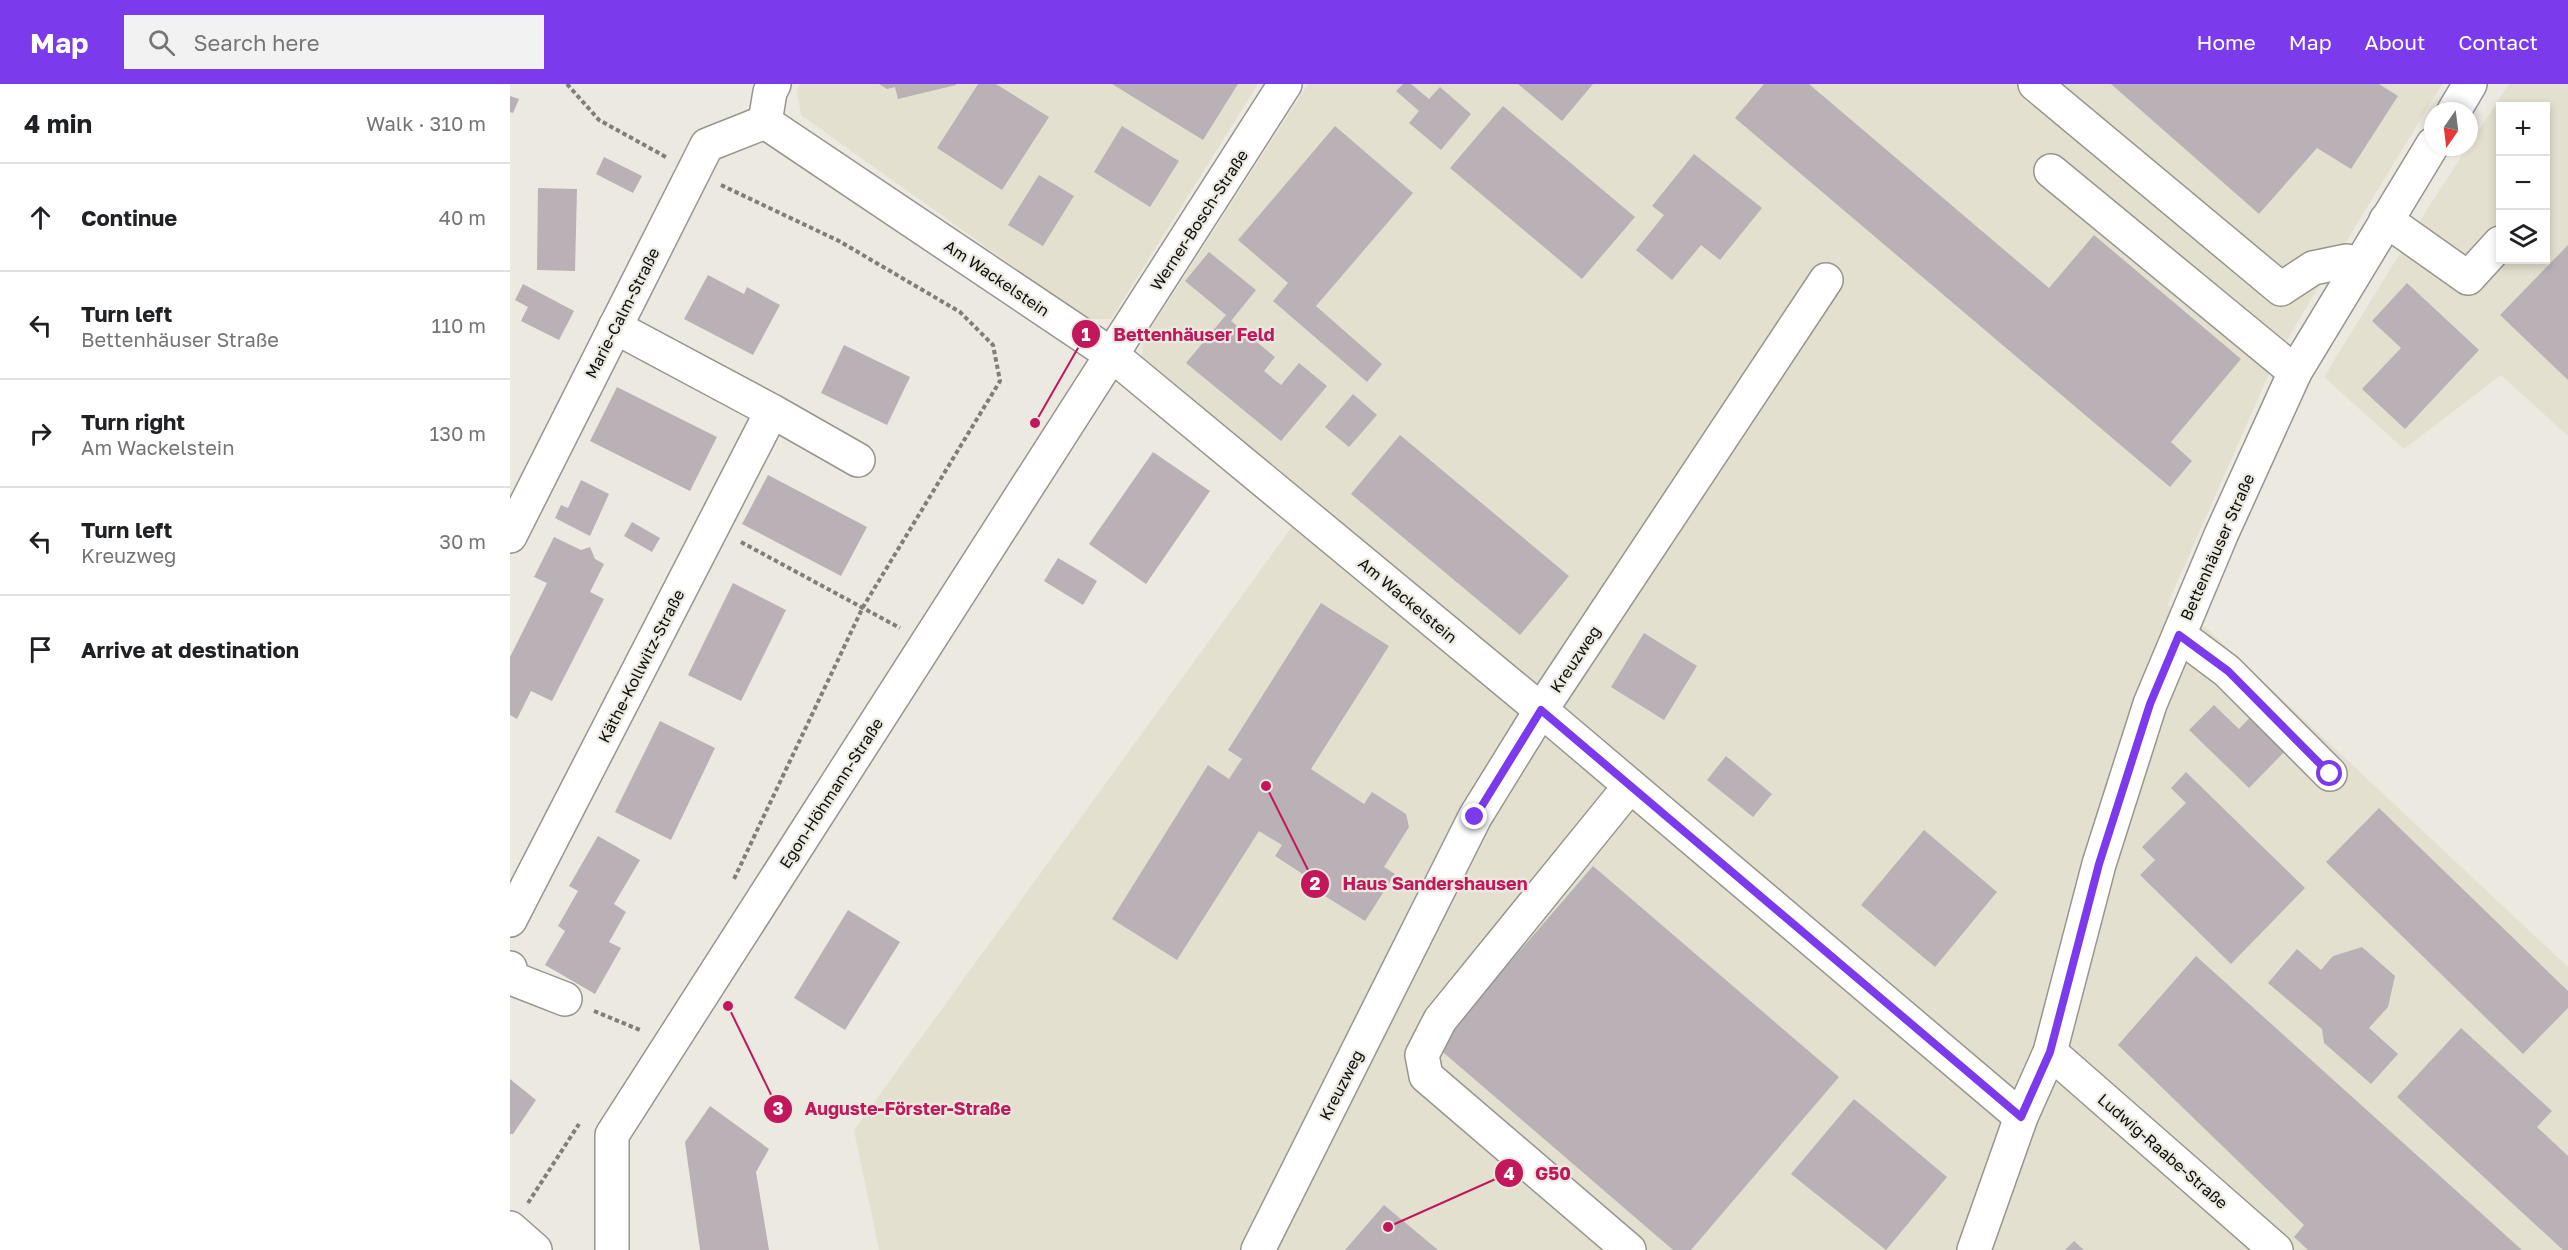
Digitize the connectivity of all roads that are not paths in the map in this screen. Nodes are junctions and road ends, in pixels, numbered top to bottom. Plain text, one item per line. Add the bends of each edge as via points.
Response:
1 (774, 84) edge
2 (1285, 84) edge
3 (2035, 84) edge
4 (2470, 84) edge
5 (2459, 102) edge
6 (765, 122) junction
7 (2426, 156) edge
8 (2050, 171) dead end
9 (2386, 220) junction
10 (2496, 247) edge
11 (2358, 267) junction
12 (1826, 280) dead end
13 (615, 327) junction
14 (1112, 355) junction
15 (2295, 372) junction
16 (772, 411) junction
17 (858, 460) dead end
18 (510, 536) edge
19 (2179, 635) junction
20 (1541, 710) junction
21 (2330, 774) dead end
22 (1630, 786) junction
23 (510, 920) edge
24 (510, 968) edge
25 (565, 999) road end
26 (2050, 1052) junction
27 (2021, 1117) junction
28 (510, 1228) edge
29 (535, 1250) edge
30 (612, 1250) edge
31 (1258, 1250) edge
32 (1629, 1250) edge
33 (1974, 1250) edge
34 (2276, 1250) edge

1 - 6 street
2 - 14 street, Werner-Bosch-Straße
3 - 11 street via 2281,289 2313,268 2347,261
4 - 5 street
6 - 13 street, Marie-Calm-Straße via 707,145
6 - 14 street, Am Wackelstein
7 - 9 street, Bettenhäuser Straße
8 - 15 street
9 - 10 street via 2468,278
9 - 11 street, Bettenhäuser Straße
11 - 15 street, Bettenhäuser Straße
12 - 20 street, Kreuzweg
13 - 16 street
13 - 18 street, Marie-Calm-Straße
14 - 20 street, Am Wackelstein
14 - 30 street, Egon-Höhmann-Straße via 612,1135
15 - 19 street, Bettenhäuser Straße
16 - 17 street
16 - 23 street, Käthe-Kollwitz-Straße
19 - 21 street via 2228,671
19 - 26 street, Bettenhäuser Straße via 2150,704 2099,864
20 - 22 street, Am Wackelstein
20 - 31 street, Kreuzweg via 1475,817
22 - 27 street, Am Wackelstein
22 - 32 street via 1440,1020 1422,1055 1426,1076
24 - 25 street via 512,978
26 - 27 street, Bettenhäuser Straße
26 - 34 street, Ludwig-Raabe-Straße
27 - 33 street, Bettenhäuser Straße
28 - 29 street

